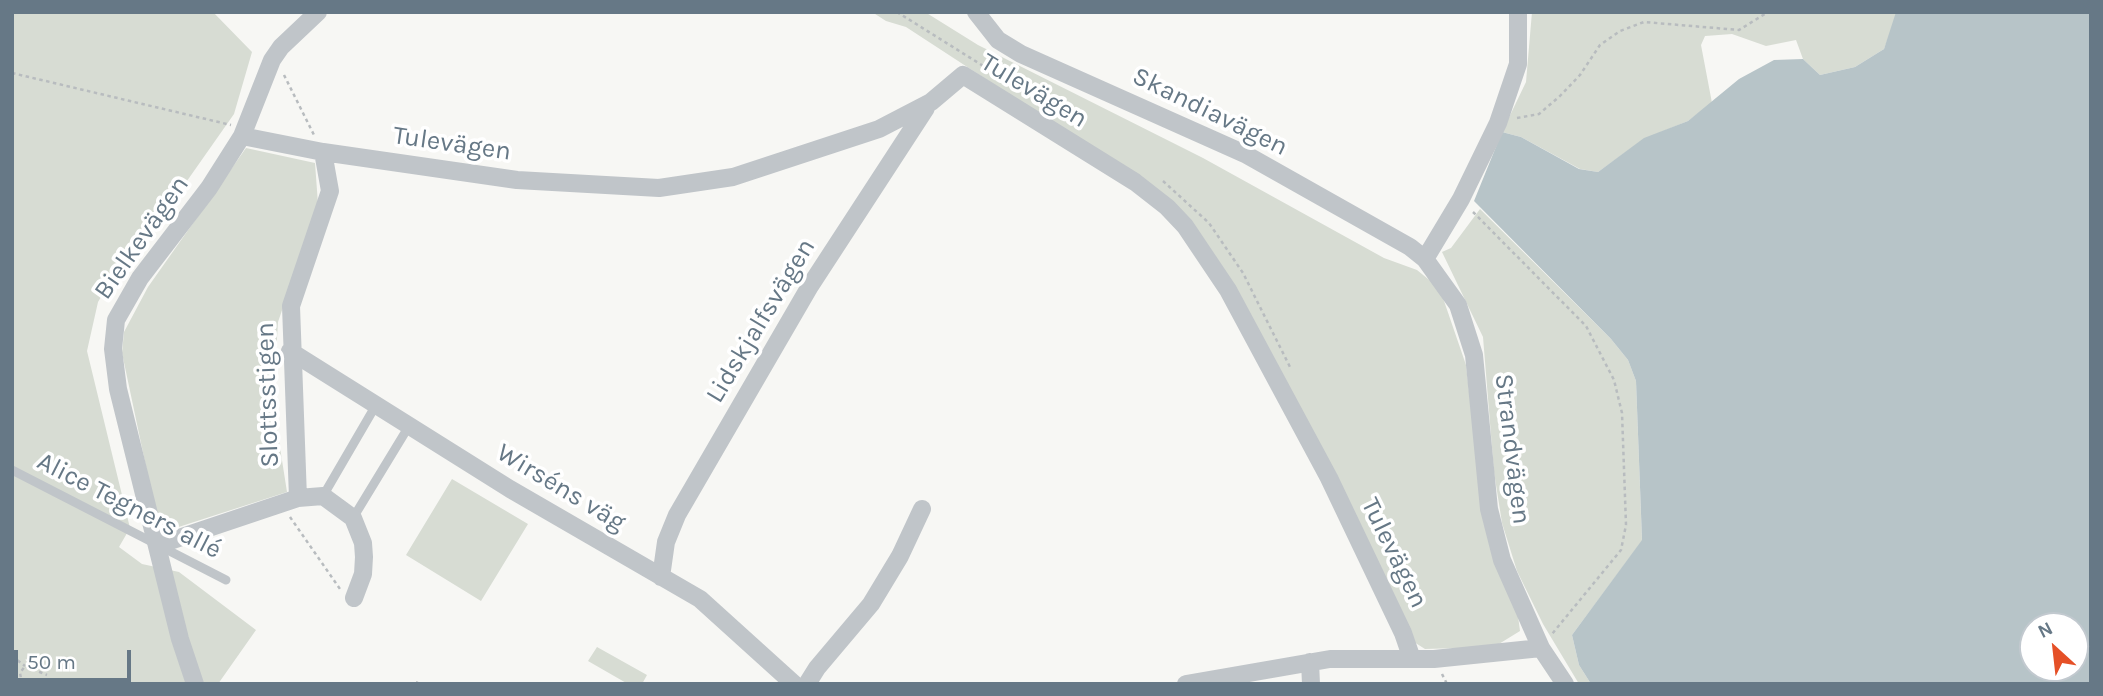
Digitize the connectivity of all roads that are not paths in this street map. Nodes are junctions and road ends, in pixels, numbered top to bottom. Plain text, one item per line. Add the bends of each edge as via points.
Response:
1 (318, 12) edge
2 (976, 12) edge
3 (1518, 12) edge
4 (931, 102) junction
5 (243, 132) junction
6 (323, 152) junction
7 (1425, 259) junction
8 (290, 351) junction
9 (376, 405) junction
10 (410, 426) junction
11 (12, 470) edge
12 (323, 496) junction
13 (290, 500) junction
14 (922, 509) dead end
15 (353, 518) junction
16 (158, 545) junction
17 (661, 577) junction
18 (226, 580) dead end
19 (350, 597) road end
20 (1541, 648) junction
21 (1412, 659) junction
22 (1310, 662) junction
23 (195, 684) edge
24 (794, 684) edge
25 (807, 684) edge
26 (1186, 684) edge
27 (1311, 684) edge
28 (1565, 684) edge

1 - 5 street, Bielkevägen via 274,57
2 - 7 street, Skandiavägen via 998,40 1021,54 1245,154
3 - 7 street via 1518,64 1499,122 1461,200
4 - 6 street, Tulevägen via 879,129 795,159 733,177 659,188 517,180
4 - 17 street, Lidskjalfsvägen via 810,286 677,515 666,542
4 - 21 street, Tulevägen via 963,75 1135,182 1185,226 1228,290 1329,478
5 - 6 street, Tulevägen
5 - 16 street, Bielkevägen via 209,188 140,278 116,320 113,349 118,389
6 - 8 street, Slottsstigen via 330,191 291,306
7 - 20 street, Strandvägen via 1458,305 1474,355 1489,509 1502,560
8 - 9 street, Wirséns väg
8 - 13 street, Slottsstigen
9 - 10 street, Wirséns väg
9 - 12 lane
10 - 15 lane
10 - 17 street, Wirséns väg
11 - 16 lane, Alice Tegners allé
12 - 13 street, Slottsstigen
12 - 15 street
13 - 16 street
14 - 25 street via 901,556 871,604
15 - 19 street via 364,557 363,574
16 - 18 lane, Alice Tegners allé
16 - 23 street, Bielkevägen
17 - 24 street, Wirséns väg via 699,599
20 - 21 street
20 - 28 street, Strandvägen
21 - 22 street
22 - 26 street
22 - 27 street

